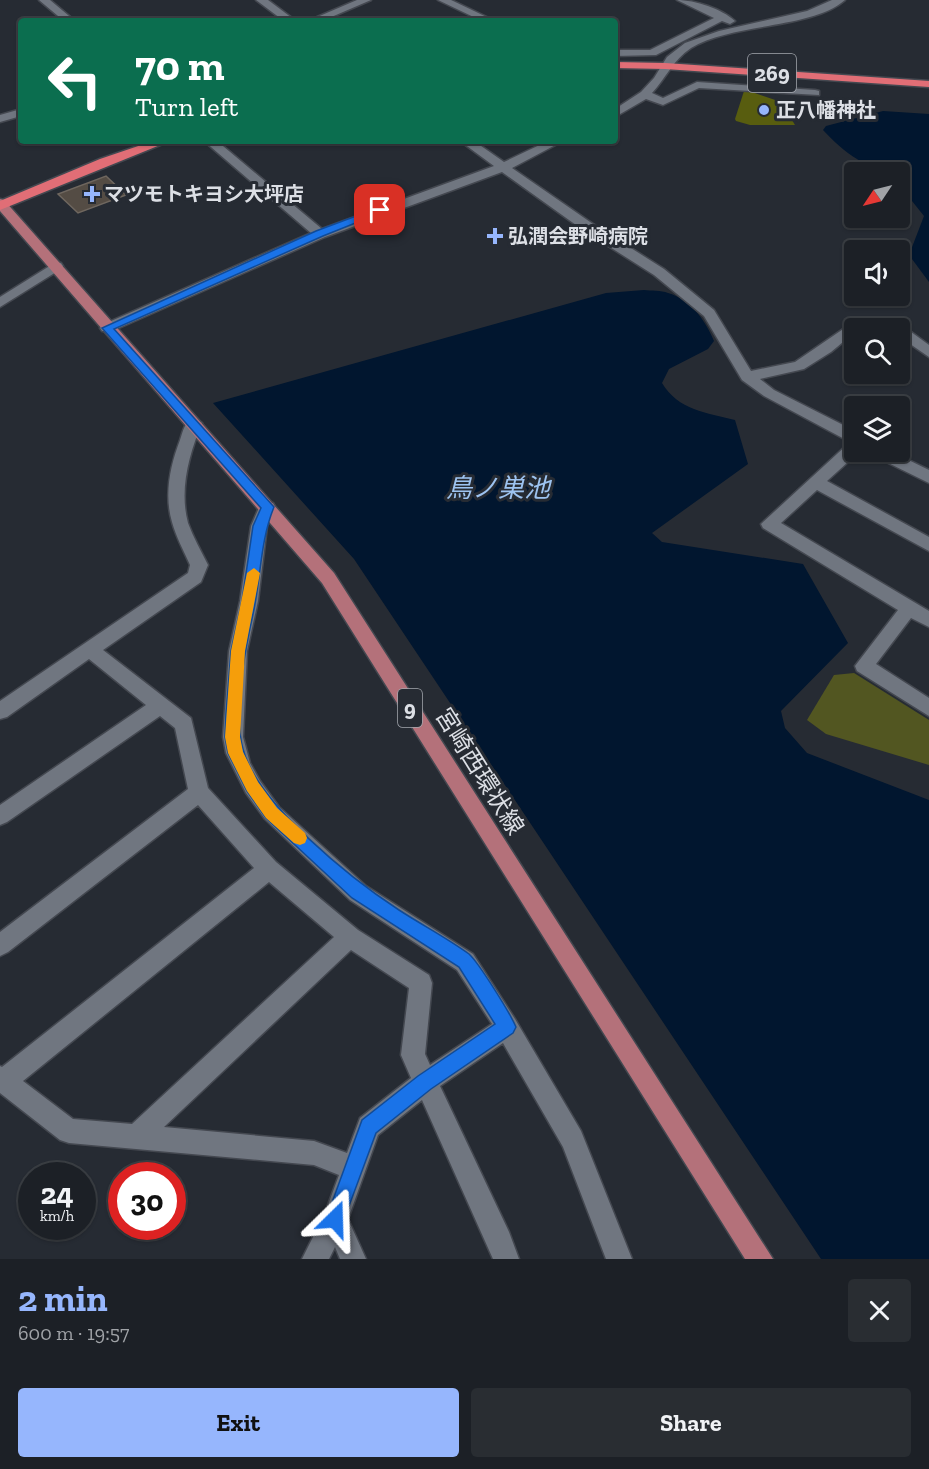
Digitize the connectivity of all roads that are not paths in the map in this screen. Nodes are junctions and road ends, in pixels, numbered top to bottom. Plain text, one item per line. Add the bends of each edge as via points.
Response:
1 (44, 0) edge
2 (261, 0) edge
3 (366, 0) edge
4 (443, 0) edge
5 (682, 0) edge
6 (840, 0) edge
7 (723, 17) junction
8 (66, 18) edge
9 (287, 18) edge
10 (321, 18) edge
11 (483, 18) edge
12 (743, 28) junction
13 (618, 53) edge
14 (618, 65) edge
15 (663, 70) junction
16 (618, 73) edge
17 (929, 84) edge
18 (929, 91) edge
19 (815, 93) dead end
20 (645, 94) junction
21 (618, 112) edge
22 (18, 113) edge
23 (0, 119) edge
24 (130, 144) edge
25 (155, 144) edge
26 (214, 144) edge
27 (470, 144) edge
28 (551, 144) edge
29 (503, 167) junction
30 (0, 202) edge
31 (320, 234) junction
32 (56, 266) junction
33 (0, 303) edge
34 (107, 328) junction
35 (844, 334) edge
36 (910, 337) edge
37 (929, 352) edge
38 (747, 376) junction
39 (194, 423) junction
40 (844, 432) edge
41 (844, 456) edge
42 (900, 462) edge
43 (929, 477) edge
44 (816, 482) junction
45 (267, 507) junction
46 (929, 545) edge
47 (909, 608) junction
48 (929, 620) edge
49 (89, 649) junction
50 (160, 705) junction
51 (929, 708) edge
52 (0, 711) edge
53 (200, 792) junction
54 (0, 816) edge
55 (269, 869) junction
56 (350, 937) junction
57 (0, 945) edge
58 (507, 1027) junction
59 (2, 1080) edge
60 (424, 1083) junction
61 (135, 1138) junction
62 (355, 1169) junction
63 (335, 1219) junction
64 (315, 1259) edge
65 (353, 1259) edge
66 (506, 1259) edge
67 (619, 1259) edge
68 (760, 1259) edge

1 - 8 street
2 - 9 street
3 - 10 street
4 - 11 street
5 - 7 street
6 - 12 street via 810,13
7 - 12 street
7 - 13 street via 652,53
12 - 15 street via 689,45
14 - 15 highway, 269
15 - 16 highway, 269
15 - 17 highway, 269
15 - 18 highway, 269
15 - 20 street
19 - 20 street via 697,85 663,102
20 - 21 street
22 - 23 street
24 - 30 highway
25 - 30 highway
26 - 31 street
27 - 29 street
28 - 29 street
29 - 31 street
29 - 38 street via 659,272 709,313
30 - 32 main road, 宮崎西環状線 / 9
31 - 34 street
32 - 33 street
32 - 34 main road, 宮崎西環状線 / 9
34 - 39 main road, 宮崎西環状線 / 9
35 - 38 street via 799,366
36 - 37 street
38 - 40 street via 769,393
39 - 45 main road, 宮崎西環状線 / 9
39 - 49 street via 185,444 177,487 180,521 199,565 195,577
41 - 44 street
42 - 43 street
44 - 46 street
44 - 47 street via 769,524
45 - 58 street via 259,526 238,651 232,737 236,753 272,813 358,893 465,962
45 - 68 main road, 宮崎西環状線 / 9 via 328,578
47 - 48 street
47 - 51 street via 864,666
49 - 50 street
49 - 52 street
50 - 53 street via 184,724
50 - 54 street
53 - 55 street
53 - 57 street
55 - 56 street
55 - 59 street
56 - 60 street via 421,983 413,1055
56 - 61 street
58 - 60 street
58 - 67 street via 572,1140
59 - 61 street via 69,1131
60 - 62 street via 369,1127
60 - 66 street
61 - 62 street via 314,1153
62 - 63 street
63 - 64 street
63 - 65 street

